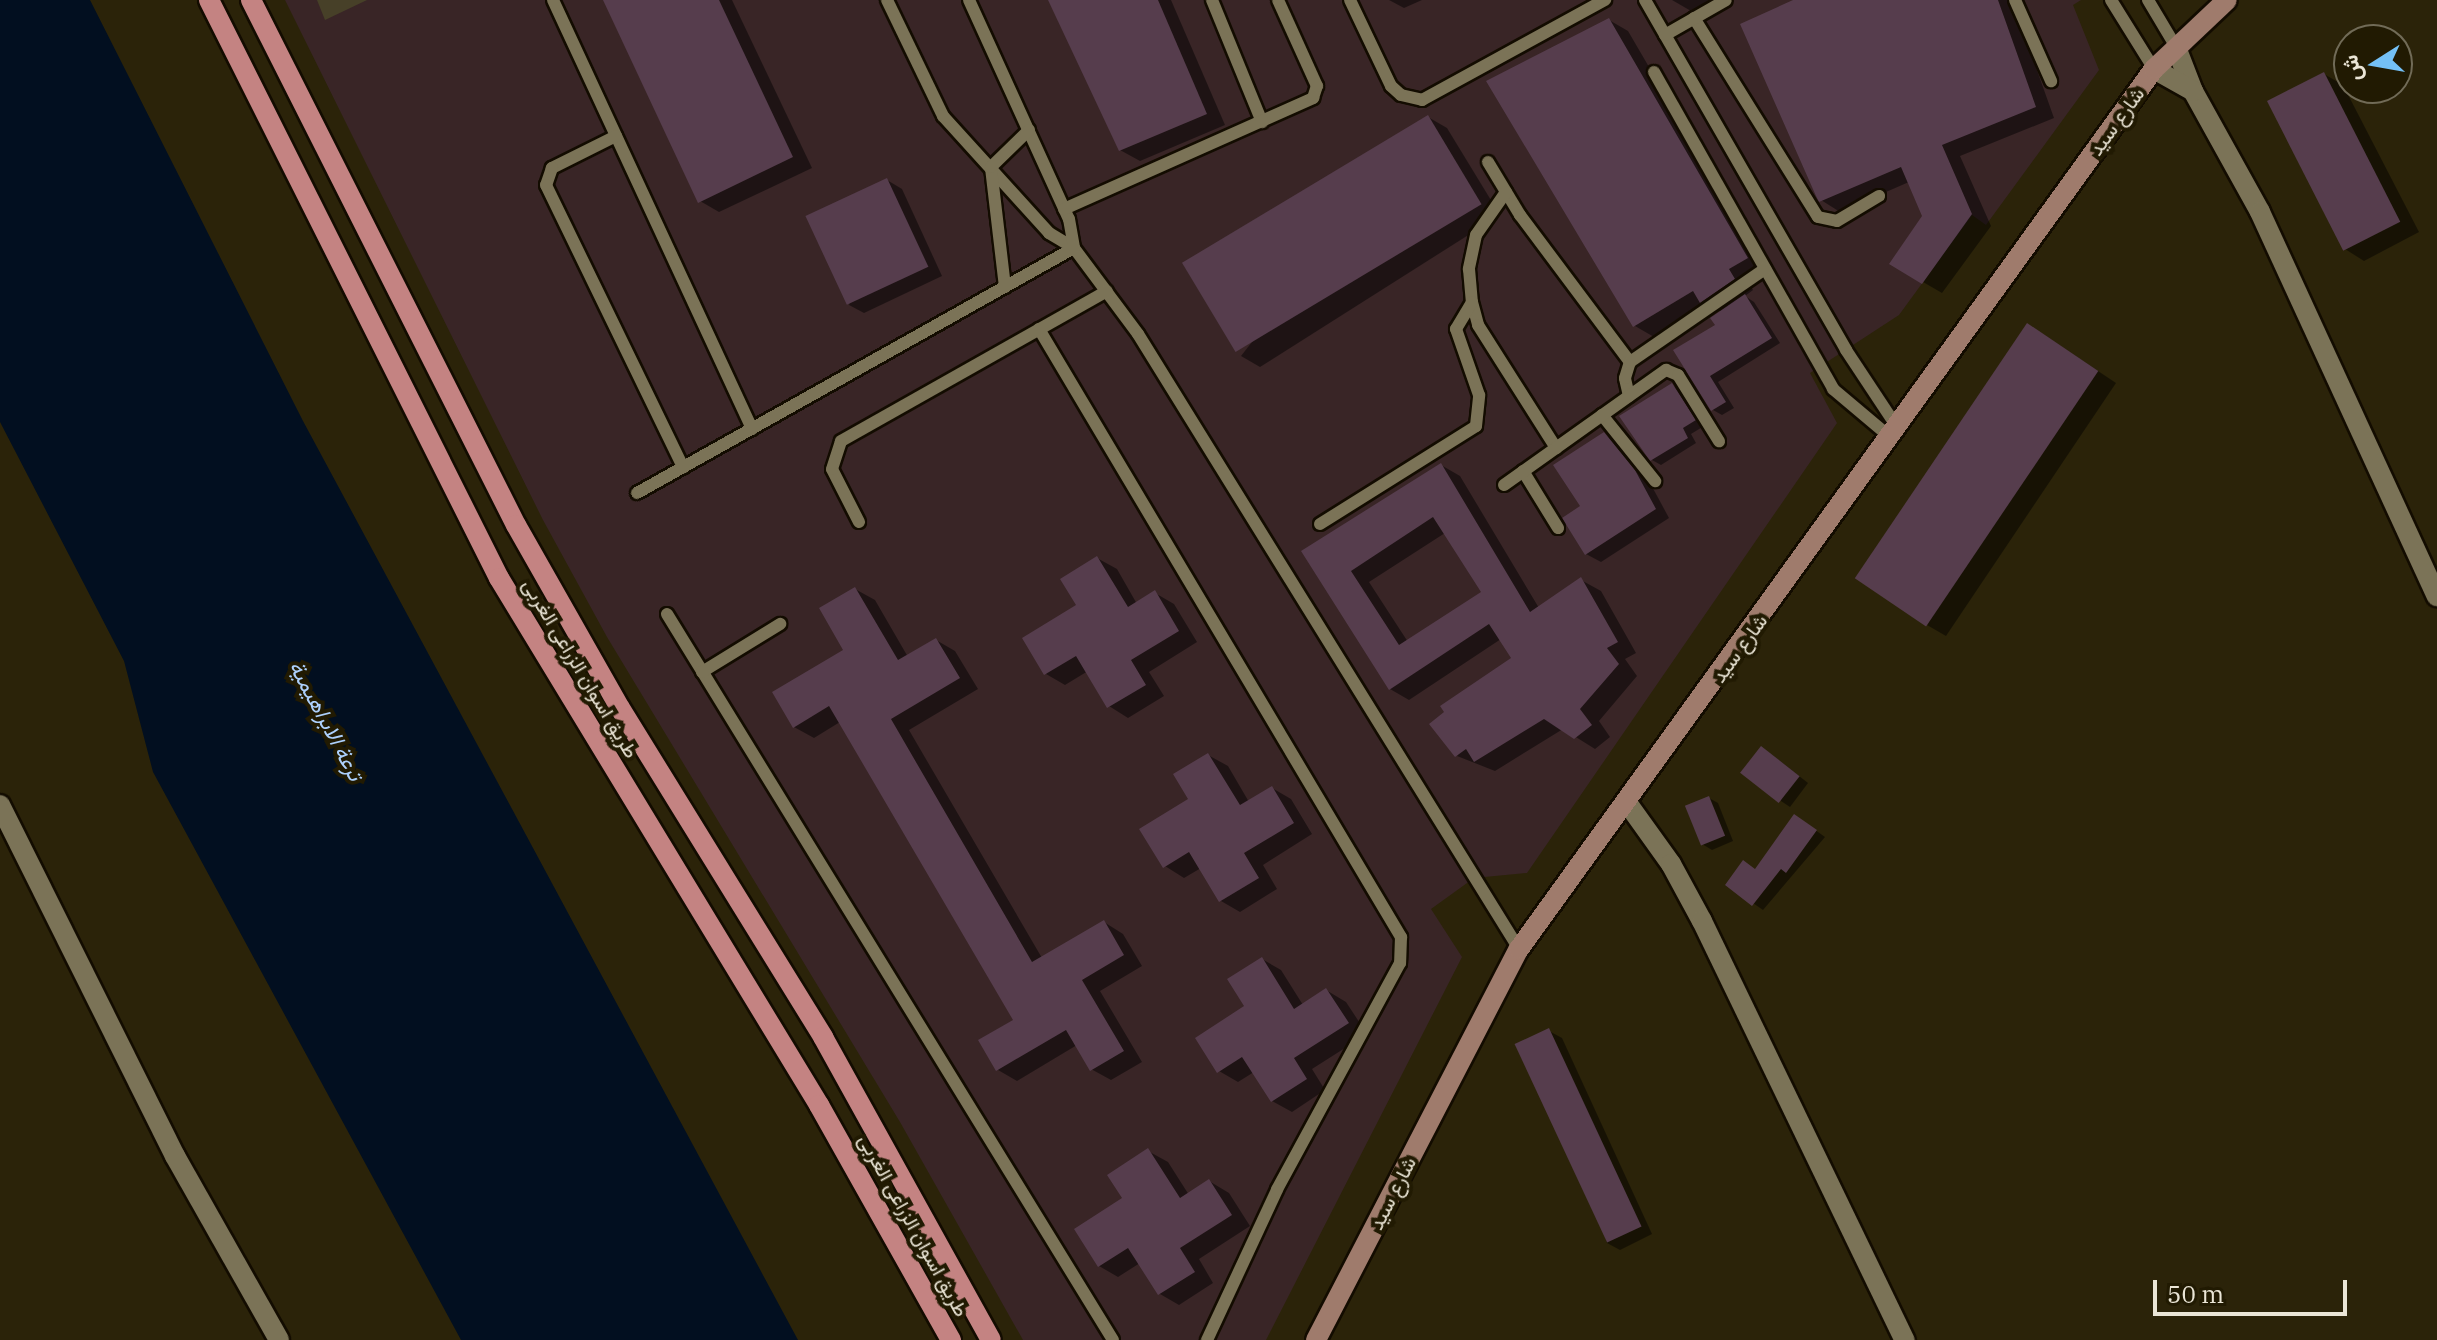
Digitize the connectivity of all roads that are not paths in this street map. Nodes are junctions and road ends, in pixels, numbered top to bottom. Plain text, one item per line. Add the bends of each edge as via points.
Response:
1 (209, 0) edge
2 (251, 0) edge
3 (553, 0) edge
4 (887, 0) edge
5 (969, 0) edge
6 (1212, 0) edge
7 (1278, 0) edge
8 (1350, 0) edge
9 (1605, 0) edge
10 (1645, 0) edge
11 (1726, 0) edge
12 (2015, 0) edge
13 (2111, 0) edge
14 (2148, 0) edge
15 (2227, 0) edge
16 (1694, 18) junction
17 (1665, 35) junction
18 (2176, 47) junction
19 (2154, 69) junction
20 (1654, 72) dead end
21 (2051, 81) dead end
22 (2193, 91) junction
23 (1262, 122) junction
24 (1029, 130) junction
25 (616, 136) junction
26 (1488, 162) dead end
27 (991, 167) junction
28 (1506, 192) junction
29 (1879, 196) dead end
30 (1064, 209) junction
31 (1074, 248) junction
32 (1765, 269) junction
33 (1005, 287) junction
34 (1107, 291) junction
35 (1472, 302) junction
36 (1039, 329) junction
37 (1630, 362) junction
38 (1629, 396) junction
39 (1602, 415) junction
40 (752, 429) junction
41 (1894, 432) junction
42 (1719, 441) dead end
43 (1556, 448) junction
44 (683, 467) junction
45 (1523, 471) junction
46 (1655, 481) dead end
47 (1504, 485) dead end
48 (637, 493) dead end
49 (859, 522) dead end
50 (1320, 524) dead end
51 (1558, 528) dead end
52 (2437, 596) edge
53 (667, 614) dead end
54 (780, 624) dead end
55 (702, 672) junction
56 (1628, 804) junction
57 (0, 805) edge
58 (1519, 949) junction
59 (279, 1340) edge
60 (951, 1340) edge
61 (991, 1340) edge
62 (1113, 1340) edge
63 (1207, 1340) edge
64 (1316, 1340) edge
65 (1905, 1340) edge

1 - 60 main road, طريق اسوان الزراعى الغربى via 499,578 819,1105
2 - 61 main road, طريق اسوان الزراعى الغربى via 516,525 620,708 823,1037
3 - 25 lane
4 - 27 lane via 933,101
5 - 24 lane
6 - 23 lane
7 - 23 lane via 1316,92 1309,102
8 - 9 lane via 1391,86 1401,95 1422,100
10 - 17 lane
11 - 16 lane
12 - 21 lane
13 - 19 lane
14 - 18 lane
15 - 18 main road, شارع سيد
16 - 17 lane
16 - 29 lane via 1818,217 1837,221
17 - 41 lane
18 - 19 main road, شارع سيد
18 - 22 street
19 - 22 street
19 - 41 main road, شارع سيد
20 - 32 lane
22 - 52 street via 2260,212
23 - 30 lane
24 - 27 lane
24 - 30 lane
25 - 40 lane
25 - 44 lane via 552,168 546,185
26 - 28 lane
27 - 31 lane via 1049,233
27 - 33 lane
28 - 35 lane via 1476,235 1469,269
28 - 37 lane
30 - 31 lane
31 - 33 lane
31 - 34 lane
32 - 37 lane
32 - 41 lane via 1833,389
33 - 40 lane
34 - 36 lane
34 - 58 lane
35 - 43 lane via 1478,325
35 - 50 lane via 1456,329 1479,395 1476,426
36 - 49 lane via 841,441 832,469
36 - 63 lane via 1388,906 1401,937 1400,963 1277,1190
37 - 38 lane via 1625,378
38 - 39 lane
38 - 42 lane via 1666,370 1676,372
39 - 43 lane
39 - 46 lane
40 - 44 lane
41 - 56 main road, شارع سيد
43 - 45 lane
44 - 48 lane
45 - 47 lane
45 - 51 lane
53 - 55 lane
54 - 55 lane
55 - 62 lane
56 - 58 main road, شارع سيد
56 - 65 street via 1688,893
57 - 59 street via 175,1156
58 - 64 main road, شارع سيد

